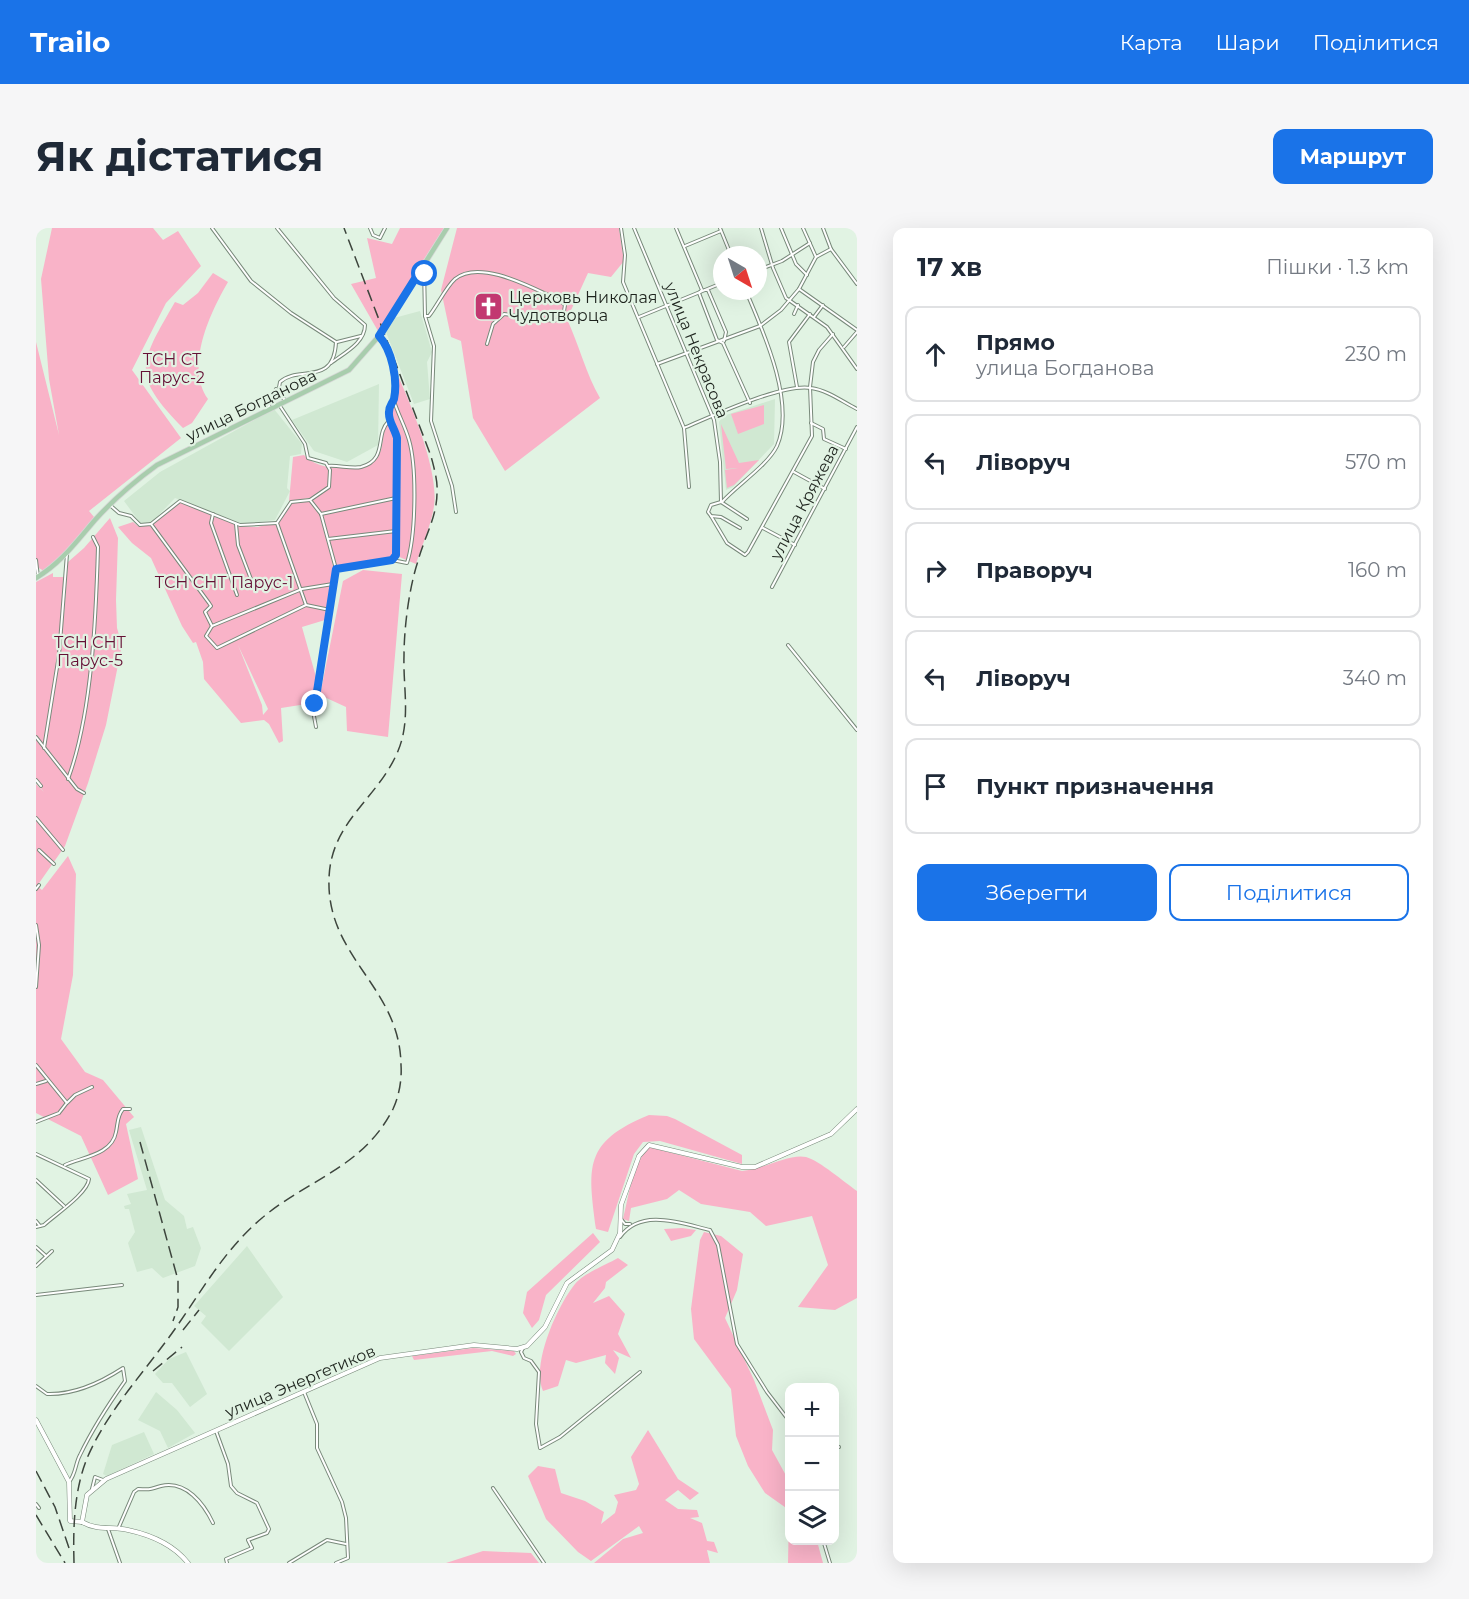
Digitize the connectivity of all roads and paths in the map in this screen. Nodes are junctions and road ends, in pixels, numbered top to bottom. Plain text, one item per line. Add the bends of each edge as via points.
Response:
1 (212, 228) edge
2 (277, 228) edge
3 (370, 228) edge
4 (385, 228) edge
5 (447, 228) edge
6 (621, 228) edge
7 (634, 228) edge
8 (676, 228) edge
9 (761, 228) edge
10 (781, 228) edge
11 (803, 228) edge
12 (824, 228) edge
13 (721, 230) edge
14 (810, 243) junction
15 (684, 246) junction
16 (727, 246) edge
17 (831, 249) junction
18 (792, 254) junction
19 (816, 257) junction
20 (772, 264) junction
21 (423, 266) junction
22 (767, 266) edge
23 (807, 274) junction
24 (857, 284) edge
25 (713, 286) edge
26 (799, 289) junction
27 (702, 290) junction
28 (750, 300) edge
29 (790, 300) junction
30 (798, 304) junction
31 (823, 305) junction
32 (667, 306) junction
33 (794, 314) dead end
34 (810, 314) junction
35 (425, 316) junction
36 (814, 316) junction
37 (638, 318) junction
38 (760, 326) junction
39 (857, 331) edge
40 (833, 334) junction
41 (363, 335) junction
42 (379, 336) junction
43 (336, 342) junction
44 (723, 342) junction
45 (487, 344) dead end
46 (843, 347) junction
47 (687, 354) junction
48 (329, 364) junction
49 (657, 364) junction
50 (857, 369) edge
51 (278, 386) junction
52 (798, 387) junction
53 (810, 387) junction
54 (780, 392) junction
55 (285, 400) junction
56 (394, 400) junction
57 (279, 403) junction
58 (750, 403) junction
59 (268, 408) junction
60 (857, 410) edge
61 (713, 416) junction
62 (389, 421) junction
63 (811, 423) junction
64 (857, 427) edge
65 (684, 428) junction
66 (846, 449) junction
67 (328, 466) junction
68 (794, 472) junction
69 (689, 487) dead end
70 (825, 489) junction
71 (396, 498) junction
72 (310, 500) junction
73 (721, 502) junction
74 (111, 505) junction
75 (456, 512) dead end
76 (213, 514) junction
77 (321, 514) junction
78 (711, 516) junction
79 (747, 519) dead end
80 (277, 523) junction
81 (151, 524) junction
82 (236, 524) junction
83 (740, 528) dead end
84 (762, 528) junction
85 (396, 531) junction
86 (93, 537) dead end
87 (328, 539) junction
88 (795, 545) junction
89 (67, 554) junction
90 (36, 560) edge
91 (392, 560) junction
92 (336, 569) junction
93 (37, 577) edge
94 (333, 584) junction
95 (254, 587) dead end
96 (772, 587) dead end
97 (302, 589) junction
98 (237, 595) dead end
99 (306, 605) junction
100 (330, 610) junction
101 (212, 627) junction
102 (788, 645) dead end
103 (316, 727) dead end
104 (857, 730) edge
105 (36, 737) edge
106 (44, 748) junction
107 (68, 779) junction
108 (36, 780) edge
109 (41, 786) dead end
110 (84, 793) dead end
111 (36, 818) edge
112 (39, 850) dead end
113 (63, 850) dead end
114 (54, 864) dead end
115 (39, 885) dead end
116 (36, 889) edge
117 (36, 925) edge
118 (36, 984) edge
119 (36, 1065) edge
120 (46, 1081) junction
121 (36, 1084) edge
122 (92, 1087) dead end
123 (67, 1103) junction
124 (130, 1109) dead end
125 (857, 1109) edge
126 (36, 1122) edge
127 (36, 1154) edge
128 (64, 1166) junction
129 (36, 1179) edge
130 (64, 1207) junction
131 (620, 1218) junction
132 (36, 1221) edge
133 (633, 1223) junction
134 (40, 1226) junction
135 (36, 1227) edge
136 (618, 1241) junction
137 (36, 1247) edge
138 (52, 1251) dead end
139 (46, 1256) junction
140 (36, 1266) edge
141 (122, 1285) dead end
142 (36, 1295) edge
143 (522, 1350) junction
144 (640, 1372) dead end
145 (36, 1386) edge
146 (304, 1392) junction
147 (785, 1417) edge
148 (36, 1420) edge
149 (216, 1431) junction
150 (103, 1480) junction
151 (69, 1482) junction
152 (493, 1488) dead end
153 (92, 1489) junction
154 (36, 1504) edge
155 (39, 1508) dead end
156 (82, 1522) junction
157 (213, 1523) dead end
158 (108, 1529) junction
159 (118, 1529) junction
160 (346, 1544) junction
161 (825, 1545) edge
162 (120, 1563) edge
163 (188, 1563) edge
164 (227, 1563) edge
165 (289, 1563) edge
166 (336, 1563) edge
167 (544, 1563) edge
168 (830, 1563) edge

1 - 43 street via 251,281
2 - 41 street via 334,297 362,320
3 - 4 street via 373,236 380,238
5 - 21 main road, улица Богданова
6 - 37 street via 623,282
7 - 32 street, улица Некрасова
8 - 15 street
9 - 20 street
10 - 18 street
11 - 14 street
12 - 17 street
13 - 15 street
13 - 16 street
14 - 18 street
14 - 19 street
15 - 27 street
17 - 19 street
17 - 24 street
18 - 20 street
18 - 23 street
19 - 23 street
20 - 22 street
20 - 29 street
21 - 35 street
21 - 42 main road, улица Богданова
23 - 26 street
25 - 27 street
26 - 29 street
26 - 31 street
27 - 32 street
27 - 44 street via 699,293 717,340
27 - 44 street via 708,290 726,332
28 - 38 street
29 - 30 street
29 - 38 street
30 - 33 street
30 - 34 street
31 - 36 street
31 - 39 street
32 - 37 street
32 - 47 street, улица Некрасова
34 - 36 street
34 - 52 street via 788,348
35 - 45 street via 447,294 452,282 471,272 483,271 565,305 564,317 554,321 504,314 493,324
35 - 75 street via 434,346 431,421 452,486
36 - 40 street
37 - 49 street
38 - 44 street
38 - 54 street
39 - 46 street
40 - 46 street
40 - 53 street via 813,362
41 - 43 street
41 - 48 street
42 - 55 main road, улица Богданова via 349,370
42 - 56 street via 390,359
43 - 48 street
44 - 47 street
44 - 58 street
46 - 50 street
47 - 49 street
47 - 61 street, улица Некрасова
48 - 51 street via 313,375 290,376
49 - 65 street
51 - 55 street via 278,393
51 - 59 street
52 - 53 street
52 - 54 street
53 - 60 street
53 - 63 street
54 - 58 street
54 - 73 street via 782,417 777,446
55 - 57 main road, улица Богданова
56 - 62 street via 388,409
56 - 91 street via 409,439 415,487 407,562
57 - 59 main road, улица Богданова
57 - 67 street via 305,444 308,458
58 - 61 street
59 - 74 main road, улица Богданова via 157,465
61 - 65 street
61 - 73 street, улица Некрасова via 719,446
62 - 67 street via 384,426 380,452 372,461 358,468
62 - 71 street via 397,438
63 - 66 street via 823,429 824,440
63 - 68 street via 812,436
64 - 66 street, улица Кряжева
65 - 69 street
66 - 70 street, улица Кряжева
67 - 72 street via 329,487
68 - 70 street
68 - 84 street
70 - 88 street, улица Кряжева
71 - 77 street
71 - 85 street
72 - 77 street
72 - 80 street via 291,502
73 - 78 street via 708,508
73 - 79 street
74 - 81 street via 140,525
74 - 89 main road, улица Богданова
76 - 81 street via 180,501
76 - 82 street
76 - 98 street via 211,523
77 - 87 street
78 - 83 street via 722,517
78 - 84 street via 727,543 745,555
80 - 82 street
80 - 97 street
81 - 101 street via 210,603 206,612
82 - 95 street via 238,545
84 - 88 street
85 - 87 street
85 - 91 street via 397,548
86 - 107 street via 98,547 93,638 81,728
87 - 92 street
88 - 96 street, улица Кряжева
89 - 93 main road, улица Богданова
89 - 106 street via 59,655
90 - 93 street
91 - 92 street
92 - 94 street
94 - 97 street
94 - 100 street
97 - 99 street
97 - 101 street
99 - 100 street
99 - 101 street via 217,648 206,636
100 - 103 street via 313,711
102 - 104 street
105 - 106 street
106 - 107 street
107 - 110 street
108 - 109 street
111 - 113 street
112 - 114 street
115 - 116 street
117 - 118 street
119 - 120 street
120 - 121 street
120 - 123 street
122 - 123 street
123 - 126 street via 59,1113
124 - 128 street via 119,1114 116,1134 108,1146
125 - 131 main road via 831,1134 755,1167 649,1145 639,1156
127 - 128 street
128 - 130 street via 89,1179 87,1186
129 - 130 street
130 - 134 street
131 - 133 street via 625,1224
131 - 136 main road
132 - 134 street
133 - 136 street
133 - 147 street via 653,1219 710,1230 718,1245 737,1344
134 - 135 street
136 - 143 main road via 603,1259 567,1283 545,1327
137 - 139 street
138 - 139 street
139 - 140 street
141 - 142 street
143 - 144 street via 524,1358 539,1372 536,1424 540,1448 560,1437
143 - 146 main road, улица Энергетиков via 474,1345 380,1358
145 - 151 street via 47,1394 74,1392 125,1370 125,1381 107,1404
146 - 149 main road, улица Энергетиков
146 - 160 street via 317,1424 317,1448 344,1510
148 - 151 main road
149 - 150 main road, улица Энергетиков
149 - 164 street via 231,1486 257,1503 269,1529 248,1540 252,1548 226,1559
150 - 153 main road, улица Энергетиков
150 - 153 street via 95,1477
151 - 156 main road via 70,1521
152 - 167 street
153 - 156 main road via 84,1502
154 - 155 street
156 - 158 main road
157 - 159 street via 206,1508 188,1490 161,1486 153,1491 134,1492
158 - 159 main road
158 - 162 street
159 - 163 main road via 163,1542
160 - 165 street via 327,1540
160 - 166 street via 348,1557
161 - 168 street

